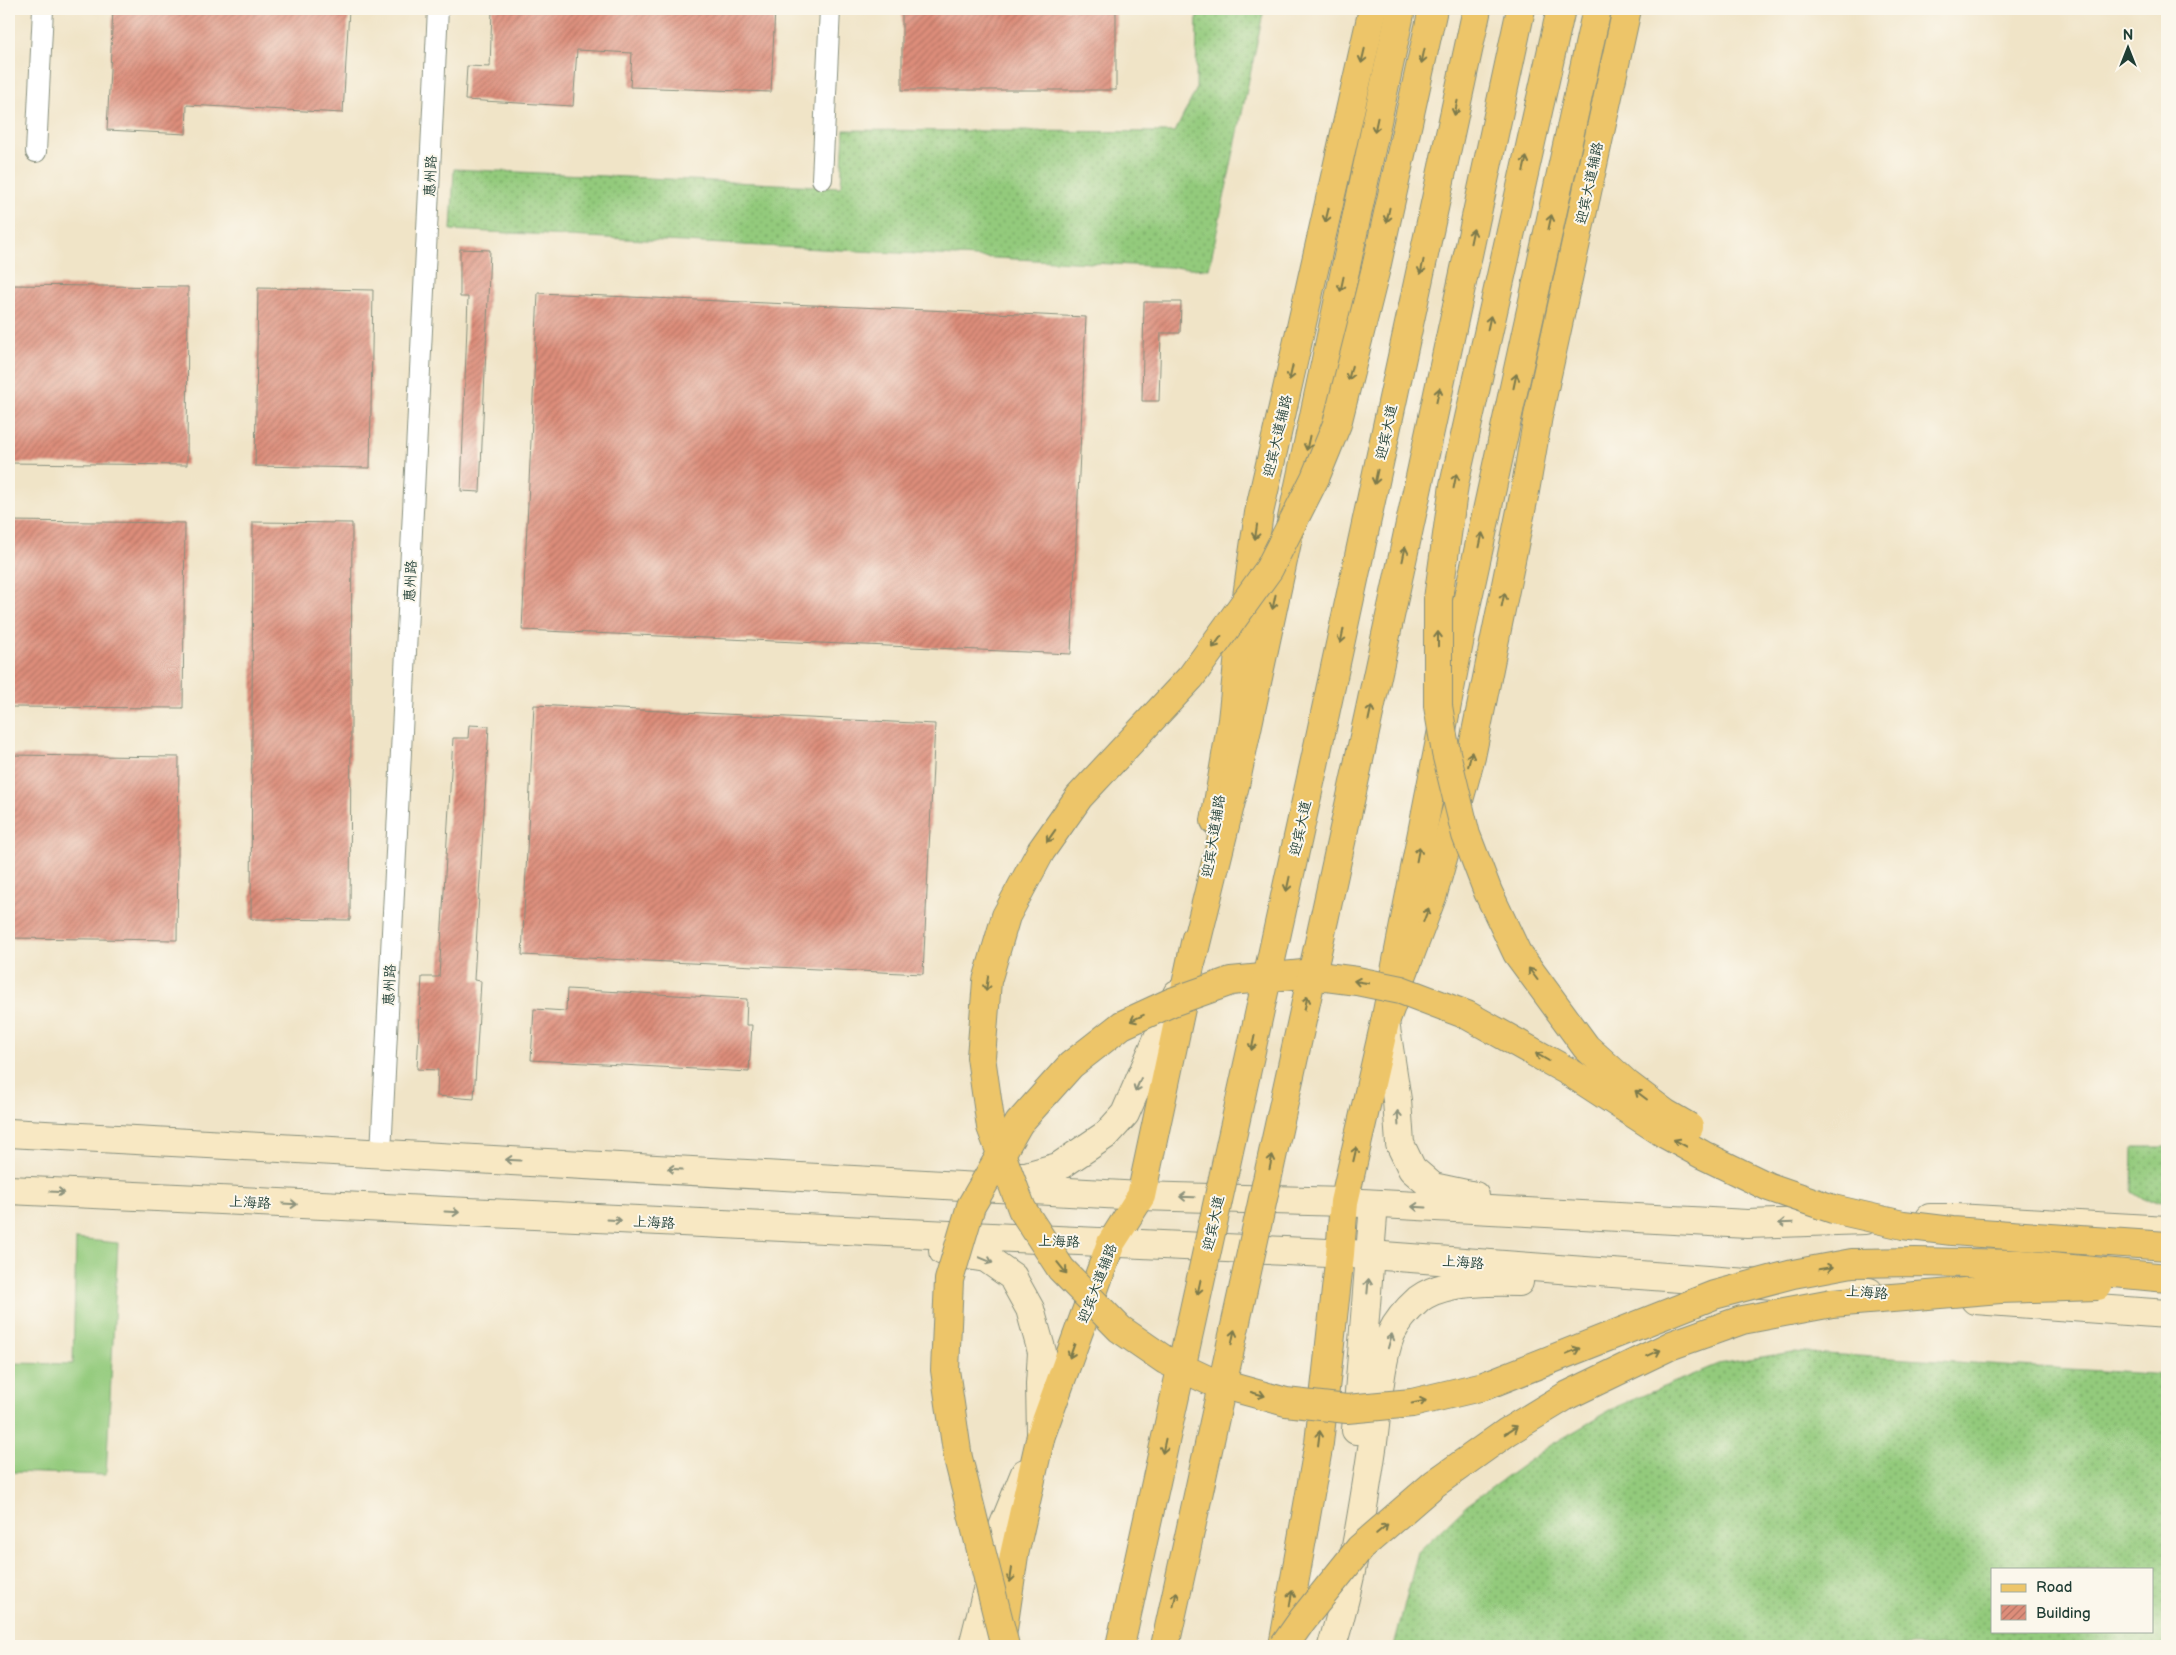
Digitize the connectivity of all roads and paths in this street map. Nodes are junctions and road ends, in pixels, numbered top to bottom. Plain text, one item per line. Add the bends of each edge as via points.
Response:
1 (43, 9) edge
2 (438, 9) edge
3 (830, 9) edge
4 (1373, 9) edge
5 (1401, 9) edge
6 (1433, 9) edge
7 (1477, 9) edge
8 (1521, 9) edge
9 (1561, 9) edge
10 (1597, 9) edge
11 (1627, 9) edge
12 (36, 152) dead end
13 (822, 178) dead end
14 (1192, 960) junction
15 (1386, 1022) junction
16 (9, 1133) edge
17 (381, 1153) junction
18 (715, 1171) junction
19 (9, 1190) edge
20 (1141, 1196) junction
21 (1344, 1202) junction
22 (1374, 1204) junction
23 (713, 1224) junction
24 (1747, 1224) junction
25 (2167, 1230) edge
26 (1111, 1243) junction
27 (2167, 1246) edge
28 (1340, 1254) junction
29 (1370, 1256) junction
30 (2167, 1278) edge
31 (2167, 1284) edge
32 (1788, 1286) junction
33 (2167, 1314) edge
34 (1041, 1434) junction
35 (973, 1646) edge
36 (1000, 1646) edge
37 (1005, 1646) edge
38 (1120, 1646) edge
39 (1165, 1646) edge
40 (1283, 1646) edge
41 (1321, 1646) edge
42 (1332, 1646) edge

1 - 12 street
2 - 17 street, 惠州路
3 - 13 street
4 -> 14 main road, 迎宾大道辅路 via 1259,513 1232,720
5 -> 14 main road via 1236,784
6 -> 30 main road, bridge via 1340,415 1315,478 1270,569 1192,677 1079,796 1041,851 1006,916 987,981 981,1058 991,1127 1022,1209 1061,1269 1120,1329 1165,1360 1210,1381 1286,1402 1347,1409 1412,1403 1484,1386 1714,1296 1793,1274 1852,1264 2020,1264
7 -> 38 main road, 迎宾大道, bridge
39 -> 8 main road, bridge
27 -> 9 main road, bridge via 1948,1224 1895,1214 1794,1179 1726,1148 1665,1113 1628,1085 1586,1046 1513,944 1466,835 1446,753 1438,706 1438,599 1454,485
15 -> 10 main road via 1467,602
15 -> 11 main road, 迎宾大道辅路 via 1433,894 1471,757 1538,416
14 -> 18 main road via 1125,1114 1107,1134 1058,1167 1026,1176 928,1175 796,1166
14 - 20 main road, 迎宾大道辅路
21 -> 15 main road, 迎宾大道辅路
24 -> 15 main road via 1536,1203 1461,1194 1433,1187 1412,1169 1400,1144
16 - 17 main road
18 -> 17 main road
18 - 20 main road
19 -> 23 main road, 上海路
21 -> 20 main road
20 - 26 main road, 迎宾大道辅路
21 - 22 main road
21 - 28 main road, 迎宾大道辅路
24 -> 22 main road
22 - 29 main road
23 - 26 main road, 上海路
23 -> 34 main road via 867,1240 986,1258 1013,1277 1030,1309 1042,1352
25 -> 24 main road via 1956,1218
26 - 28 main road, 上海路
26 -> 34 main road, 迎宾大道辅路
27 -> 37 main road, bridge via 1952,1231 1833,1209 1768,1187 1703,1155 1571,1073 1467,1014 1401,990 1357,981 1303,974 1231,981 1172,1002 1122,1025 1071,1066 1019,1123 971,1206 949,1280 945,1370 958,1458
28 - 29 main road, 上海路
40 -> 28 main road, 迎宾大道辅路 via 1319,1443
29 - 32 main road, 上海路
41 -> 29 main road via 1335,1584 1354,1452
40 -> 31 main road, bridge via 1360,1548 1434,1484 1507,1432 1566,1396 1672,1345 1742,1320 1832,1304 2000,1289
32 - 33 main road, 上海路
42 -> 32 main road via 1344,1605 1368,1476 1385,1357 1391,1334 1421,1298 1444,1288 1492,1281
34 - 35 main road via 1003,1527
34 -> 36 main road, 迎宾大道辅路 via 1014,1555

